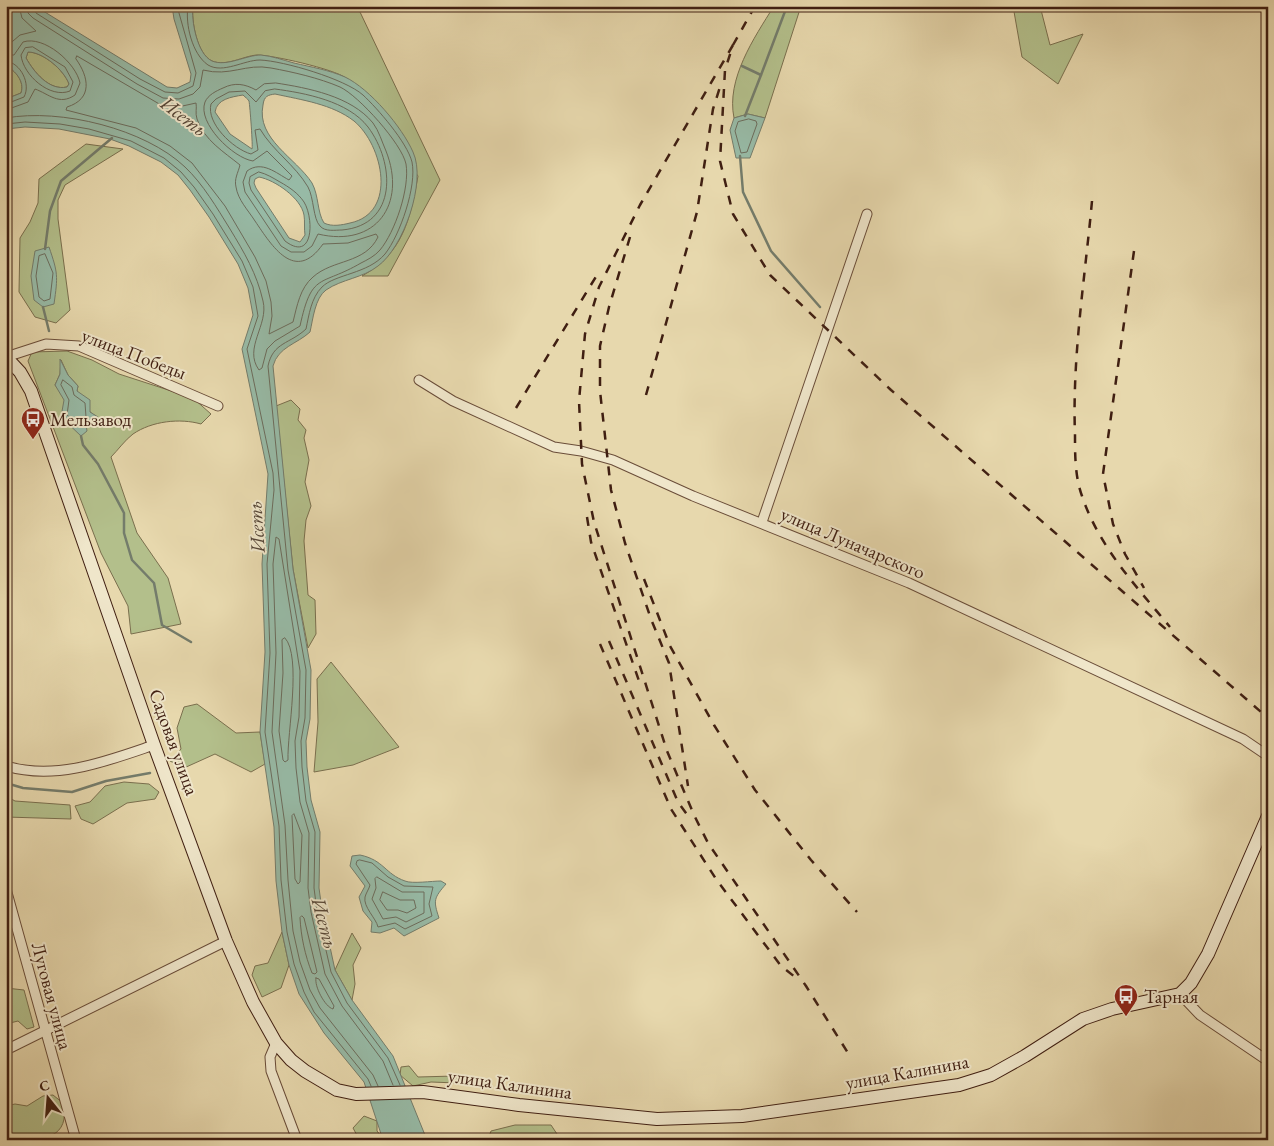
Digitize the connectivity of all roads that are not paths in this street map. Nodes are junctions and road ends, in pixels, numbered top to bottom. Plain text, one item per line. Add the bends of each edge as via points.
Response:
1 (867, 214) dead end
2 (6, 357) edge
3 (419, 380) dead end
4 (218, 406) dead end
5 (762, 522) junction
6 (154, 745) junction
7 (1268, 756) edge
8 (6, 766) edge
9 (1268, 816) edge
10 (6, 889) edge
11 (226, 941) junction
12 (1180, 994) junction
13 (45, 1030) junction
14 (276, 1043) junction
15 (6, 1050) edge
16 (1268, 1061) edge
17 (356, 1094) joint
18 (76, 1140) edge
19 (297, 1140) edge

1 - 5 street
2 - 4 street, улица Победы via 46,344 79,346
2 - 6 main road, Садовая улица via 31,391
3 - 5 street, улица Луначарского via 453,401 554,447 612,460
5 - 7 street, улица Луначарского via 996,623 1243,739
6 - 8 street via 81,769 22,770
6 - 11 main road, Садовая улица
9 - 12 main road via 1208,954 1191,983
10 - 13 street, Луговая улица
11 - 13 street
11 - 14 main road, Садовая улица via 253,1002
12 - 16 street via 1200,1015
12 - 17 main road, улица Калинина via 1083,1019 991,1075 959,1085 742,1116 657,1119 423,1092
13 - 15 street
13 - 18 street, Луговая улица
14 - 17 main road, Садовая улица via 291,1060 322,1082 337,1090
14 - 19 street via 270,1058 271,1071

